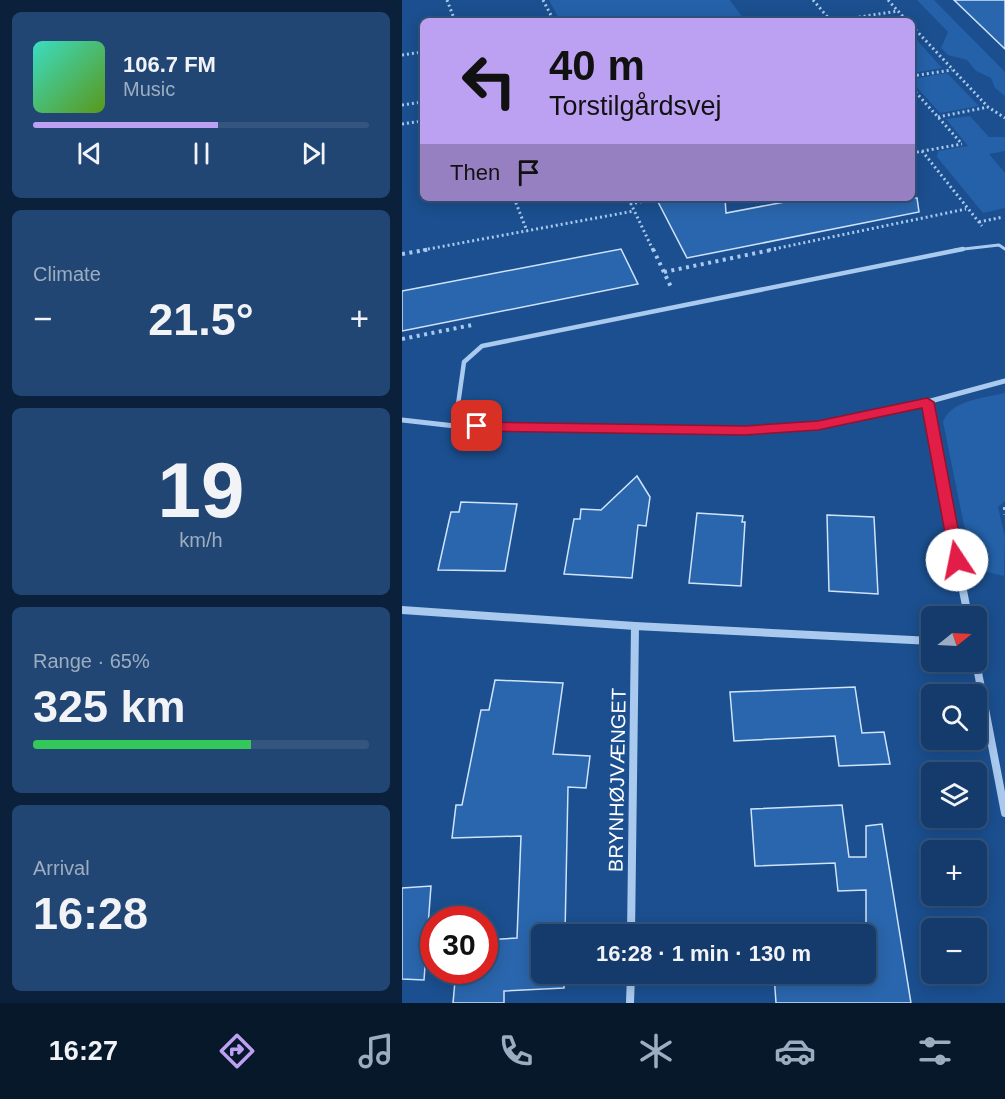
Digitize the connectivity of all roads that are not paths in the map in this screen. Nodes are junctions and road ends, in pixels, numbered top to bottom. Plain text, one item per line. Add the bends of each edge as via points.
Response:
1 (1005, 249) edge
2 (1005, 381) edge
3 (927, 402) junction
4 (402, 420) edge
5 (455, 426) junction
6 (966, 606) edge
7 (402, 610) edge
8 (635, 626) junction
9 (921, 640) edge
10 (978, 672) edge
11 (1005, 813) edge
12 (631, 924) edge
13 (631, 984) edge
14 (630, 1003) edge

1 - 5 lane via 999,245 976,246 482,346 464,362
2 - 3 street
3 - 5 street via 818,426 745,430
3 - 6 street
4 - 5 street
7 - 8 street
8 - 9 street
8 - 12 street, BRYNHØJVÆNGET
10 - 11 street
13 - 14 street

